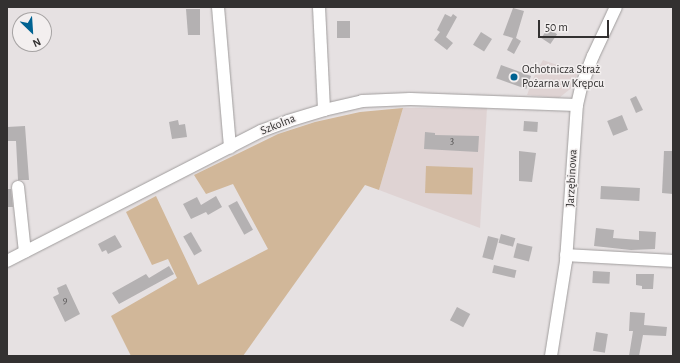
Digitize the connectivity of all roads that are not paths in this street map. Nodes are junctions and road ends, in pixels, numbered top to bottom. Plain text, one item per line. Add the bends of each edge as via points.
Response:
1 (218, 7) edge
2 (318, 7) edge
3 (616, 7) edge
4 (577, 105) junction
5 (324, 110) junction
6 (230, 147) junction
7 (18, 187) dead end
8 (25, 252) junction
9 (566, 255) junction
10 (7, 261) edge
11 (673, 261) edge
12 (551, 356) edge

1 - 6 street
2 - 5 street
3 - 4 street, Jarzębinowa via 593,56
4 - 5 street, Szkolna via 410,98 362,101
4 - 9 street, Jarzębinowa
5 - 6 street, Szkolna via 288,120
6 - 8 street, Szkolna
7 - 8 street
8 - 10 street, Szkolna
9 - 11 street
9 - 12 street, Jarzębinowa

